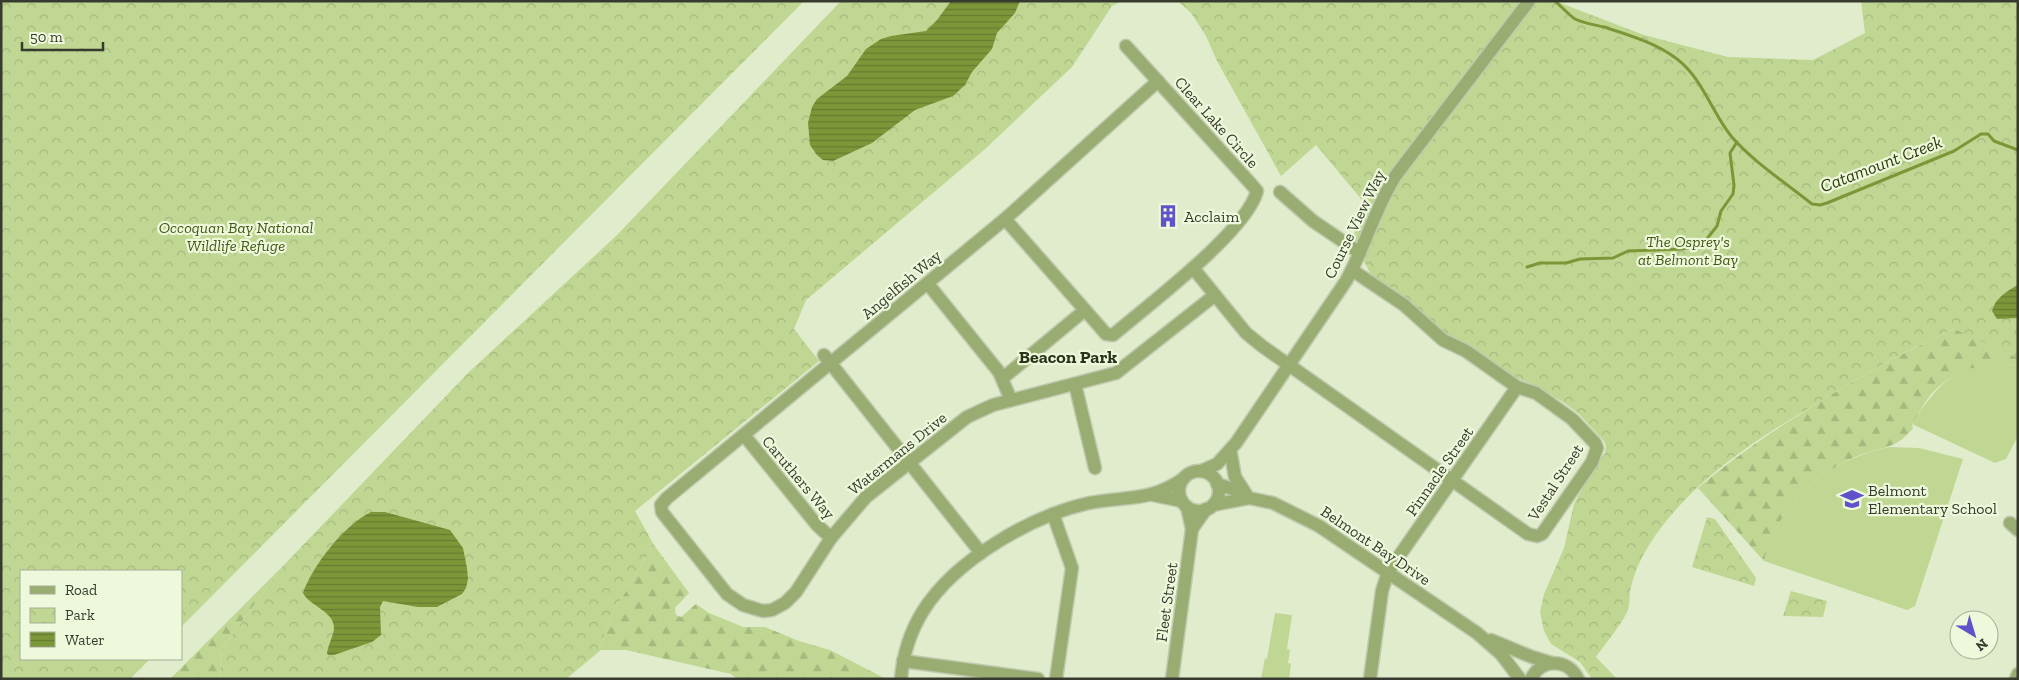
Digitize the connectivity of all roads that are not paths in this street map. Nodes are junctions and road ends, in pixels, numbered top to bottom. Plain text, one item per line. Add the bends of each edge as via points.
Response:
1 (1529, 1) edge
2 (1126, 46) dead end
3 (1158, 81) junction
4 (1280, 192) dead end
5 (1005, 219) junction
6 (1360, 253) junction
7 (1193, 268) junction
8 (1352, 270) junction
9 (928, 284) junction
10 (1215, 295) junction
11 (1085, 310) junction
12 (827, 359) junction
13 (1289, 366) junction
14 (1003, 378) junction
15 (1075, 384) junction
16 (1517, 387) junction
17 (1011, 400) junction
18 (744, 435) junction
19 (1233, 448) junction
20 (909, 462) junction
21 (1095, 468) dead end
22 (1201, 471) junction
23 (1183, 479) junction
24 (1452, 481) junction
25 (1216, 482) junction
26 (1154, 495) junction
27 (1249, 498) junction
28 (1184, 504) junction
29 (661, 507) joint
30 (1209, 507) junction
31 (1053, 514) junction
32 (1192, 529) junction
33 (831, 538) junction
34 (980, 553) junction
35 (1388, 572) junction
36 (1477, 633) junction
37 (903, 661) junction
38 (1552, 662) junction
39 (2018, 674) edge
40 (1578, 678) edge
41 (901, 679) edge
42 (1038, 679) edge
43 (1056, 679) edge
44 (1172, 679) edge
45 (1370, 679) edge
46 (1520, 679) edge
47 (1531, 679) edge
48 (2016, 679) edge

1 - 6 street, Course View Way via 1396,174 1383,196
2 - 3 street, Clear Lake Circle
3 - 5 street, Angelfish Way
3 - 7 street, Clear Lake Circle via 1256,191 1254,201 1230,233
4 - 6 street via 1312,221
5 - 9 street, Angelfish Way
5 - 11 street, Clear Lake Circle
6 - 8 street, Course View Way
7 - 10 street
7 - 11 street, Clear Lake Circle via 1113,335 1106,334
8 - 13 street, Course View Way
8 - 16 street, Vestal Street via 1404,305 1436,335
9 - 12 street, Angelfish Way
9 - 14 street
10 - 13 street via 1246,333
10 - 15 street, Watermans Drive via 1122,369
11 - 14 street
12 - 18 street, Angelfish Way
12 - 20 street
13 - 19 street, Course View Way
13 - 24 street, Vestal Street
14 - 17 street
15 - 17 street, Watermans Drive
15 - 21 street
16 - 24 street, Pinnacle Street
16 - 24 street, Vestal Street via 1536,393 1572,419 1597,448 1592,462 1548,528 1542,534 1532,536
17 - 20 street, Watermans Drive via 975,412
18 - 29 street, Angelfish Way via 667,498
18 - 33 street, Caruthers Way via 817,526
19 - 22 street, Course View Way via 1217,464
19 - 25 street, Course View Way
19 - 27 street via 1235,477
20 - 33 street, Watermans Drive via 871,492
20 - 34 street
22 - 23 street, Belmont Bay Drive
22 - 25 street, Belmont Bay Drive
23 - 26 street, Belmont Bay Drive
23 - 28 street via 1179,491
24 - 35 street, Pinnacle Street
25 - 27 street, Belmont Bay Drive
25 - 30 street via 1218,493
26 - 28 street, Belmont Bay Drive
26 - 31 street, Belmont Bay Drive via 1089,503
27 - 30 street, Belmont Bay Drive
27 - 35 street, Belmont Bay Drive via 1273,503 1303,517
28 - 30 street, Belmont Bay Drive via 1198,511
28 - 32 street, Fleet Street
29 - 33 street, Watermans Drive via 664,516 728,594 743,605 763,611 778,607 796,592
30 - 32 street, Fleet Street
31 - 34 street, Belmont Bay Drive via 1016,530
31 - 43 street via 1072,568
32 - 44 street, Fleet Street
34 - 37 street, Belmont Bay Drive via 930,600 911,634
35 - 36 street, Belmont Bay Drive
35 - 45 street, Pinnacle Street via 1382,591
36 - 38 street, Belmont Bay Drive via 1508,648
36 - 46 street, Belmont Bay Drive via 1501,654
37 - 41 street, Belmont Bay Drive
37 - 42 street
38 - 40 street, Belmont Bay Drive via 1564,664
38 - 47 street via 1538,669
39 - 48 street

